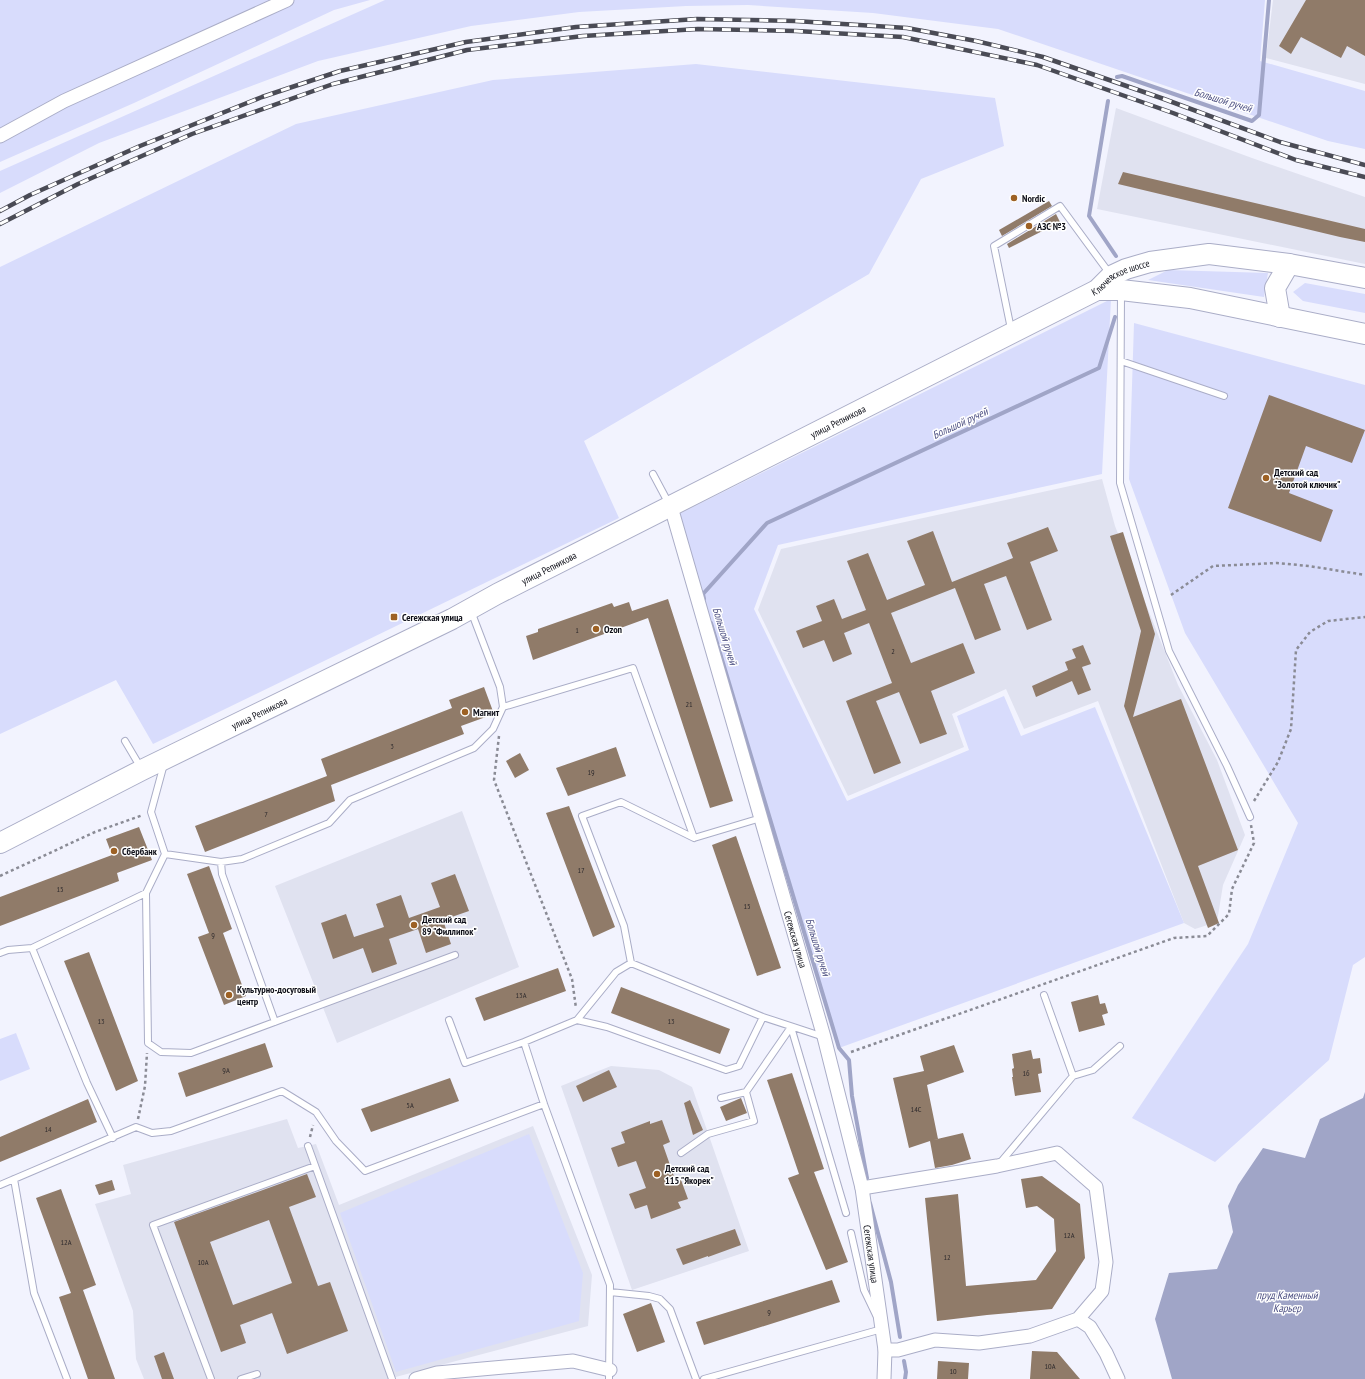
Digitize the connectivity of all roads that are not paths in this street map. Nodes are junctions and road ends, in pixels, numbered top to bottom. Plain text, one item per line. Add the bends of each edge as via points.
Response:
1 (287, 0) edge
2 (0, 136) edge
3 (1290, 264) junction
4 (1365, 278) edge
5 (1121, 279) junction
6 (1097, 290) joint
7 (1280, 317) junction
8 (1012, 332) junction
9 (1365, 334) edge
10 (1121, 361) junction
11 (1224, 396) dead end
12 (653, 474) dead end
13 (671, 507) junction
14 (470, 609) junction
15 (503, 707) junction
16 (125, 740) dead end
17 (166, 758) junction
18 (142, 770) junction
19 (1250, 817) road end
20 (761, 818) junction
21 (694, 838) junction
22 (0, 843) edge
23 (165, 854) junction
24 (221, 862) junction
25 (146, 893) junction
26 (32, 948) junction
27 (0, 953) edge
28 (455, 955) dead end
29 (631, 963) junction
30 (1044, 995) dead end
31 (763, 1017) junction
32 (449, 1020) dead end
33 (578, 1020) junction
34 (275, 1022) junction
35 (791, 1027) junction
36 (824, 1037) junction
37 (524, 1042) junction
38 (1120, 1046) dead end
39 (1073, 1076) junction
40 (746, 1092) junction
41 (721, 1098) dead end
42 (544, 1104) junction
43 (113, 1138) junction
44 (308, 1146) road end
45 (681, 1153) dead end
46 (315, 1166) junction
47 (997, 1166) junction
48 (14, 1179) junction
49 (0, 1185) edge
50 (862, 1188) junction
51 (846, 1213) dead end
52 (851, 1233) dead end
53 (610, 1292) junction
54 (1078, 1319) junction
55 (882, 1329) junction
56 (885, 1350) junction
57 (257, 1374) dead end
58 (610, 1375) edge
59 (436, 1376) edge
60 (67, 1379) edge
61 (211, 1379) edge
62 (241, 1379) edge
63 (392, 1379) edge
64 (416, 1379) edge
65 (696, 1379) edge
66 (704, 1379) edge
67 (884, 1379) edge
68 (1118, 1379) edge

1 - 2 street via 64,101
3 - 4 main road, Ключевское шоссе
3 - 5 main road, Ключевское шоссе via 1209,254 1150,262
3 - 7 main road via 1275,288
5 - 6 main road, Ключевское шоссе
5 - 7 main road, Ключевское шоссе via 1190,298
5 - 8 lane via 1060,206 994,246
5 - 10 lane
6 - 8 main road, улица Репникова
7 - 9 main road, Ключевское шоссе
8 - 13 main road, улица Репникова
10 - 11 lane
10 - 19 lane via 1120,483 1169,651
12 - 13 lane
13 - 14 main road, улица Репникова
13 - 20 street, Сегежская улица
14 - 15 lane via 500,687
14 - 17 main road, улица Репникова
15 - 21 lane via 633,668
15 - 24 lane via 493,729 474,748 350,800 329,823 242,859
16 - 18 lane
17 - 18 main road, улица Репникова
17 - 23 lane via 151,812
18 - 22 main road, улица Репникова
20 - 21 lane
20 - 36 street, Сегежская улица
21 - 29 lane via 621,802 582,816 624,926
23 - 24 lane
23 - 25 lane
24 - 34 lane via 222,874
25 - 26 lane
25 - 34 lane via 148,1043 161,1052 191,1053
26 - 27 lane
26 - 43 lane via 87,1083
28 - 34 lane
29 - 31 lane
29 - 33 lane via 616,972
30 - 39 lane
31 - 33 lane via 739,1066 726,1070 607,1027
31 - 35 lane
32 - 37 lane via 465,1063
33 - 37 lane
35 - 36 lane
35 - 40 lane
35 - 51 lane
36 - 50 street, Сегежская улица
37 - 42 lane
38 - 39 lane via 1094,1070
39 - 47 lane
40 - 41 lane
40 - 45 lane via 754,1121 708,1134
42 - 43 lane via 365,1171 336,1141 316,1112 282,1091 171,1131 152,1133 136,1127
42 - 53 lane via 610,1285
43 - 48 lane
44 - 46 lane
46 - 61 lane via 153,1225
46 - 63 lane
47 - 50 street
47 - 54 street via 1057,1153 1096,1187 1106,1262 1102,1291
48 - 49 lane
48 - 60 lane via 34,1293
50 - 55 street, Сегежская улица
52 - 55 lane via 864,1290
53 - 58 lane
53 - 65 lane via 660,1299 670,1309
54 - 56 street via 1030,1336 979,1342 935,1340 898,1350
54 - 68 street via 1090,1327
55 - 56 street, Сегежская улица
55 - 66 lane
56 - 67 street, Сегежская улица
57 - 62 lane
58 - 59 street via 573,1361
59 - 64 street

